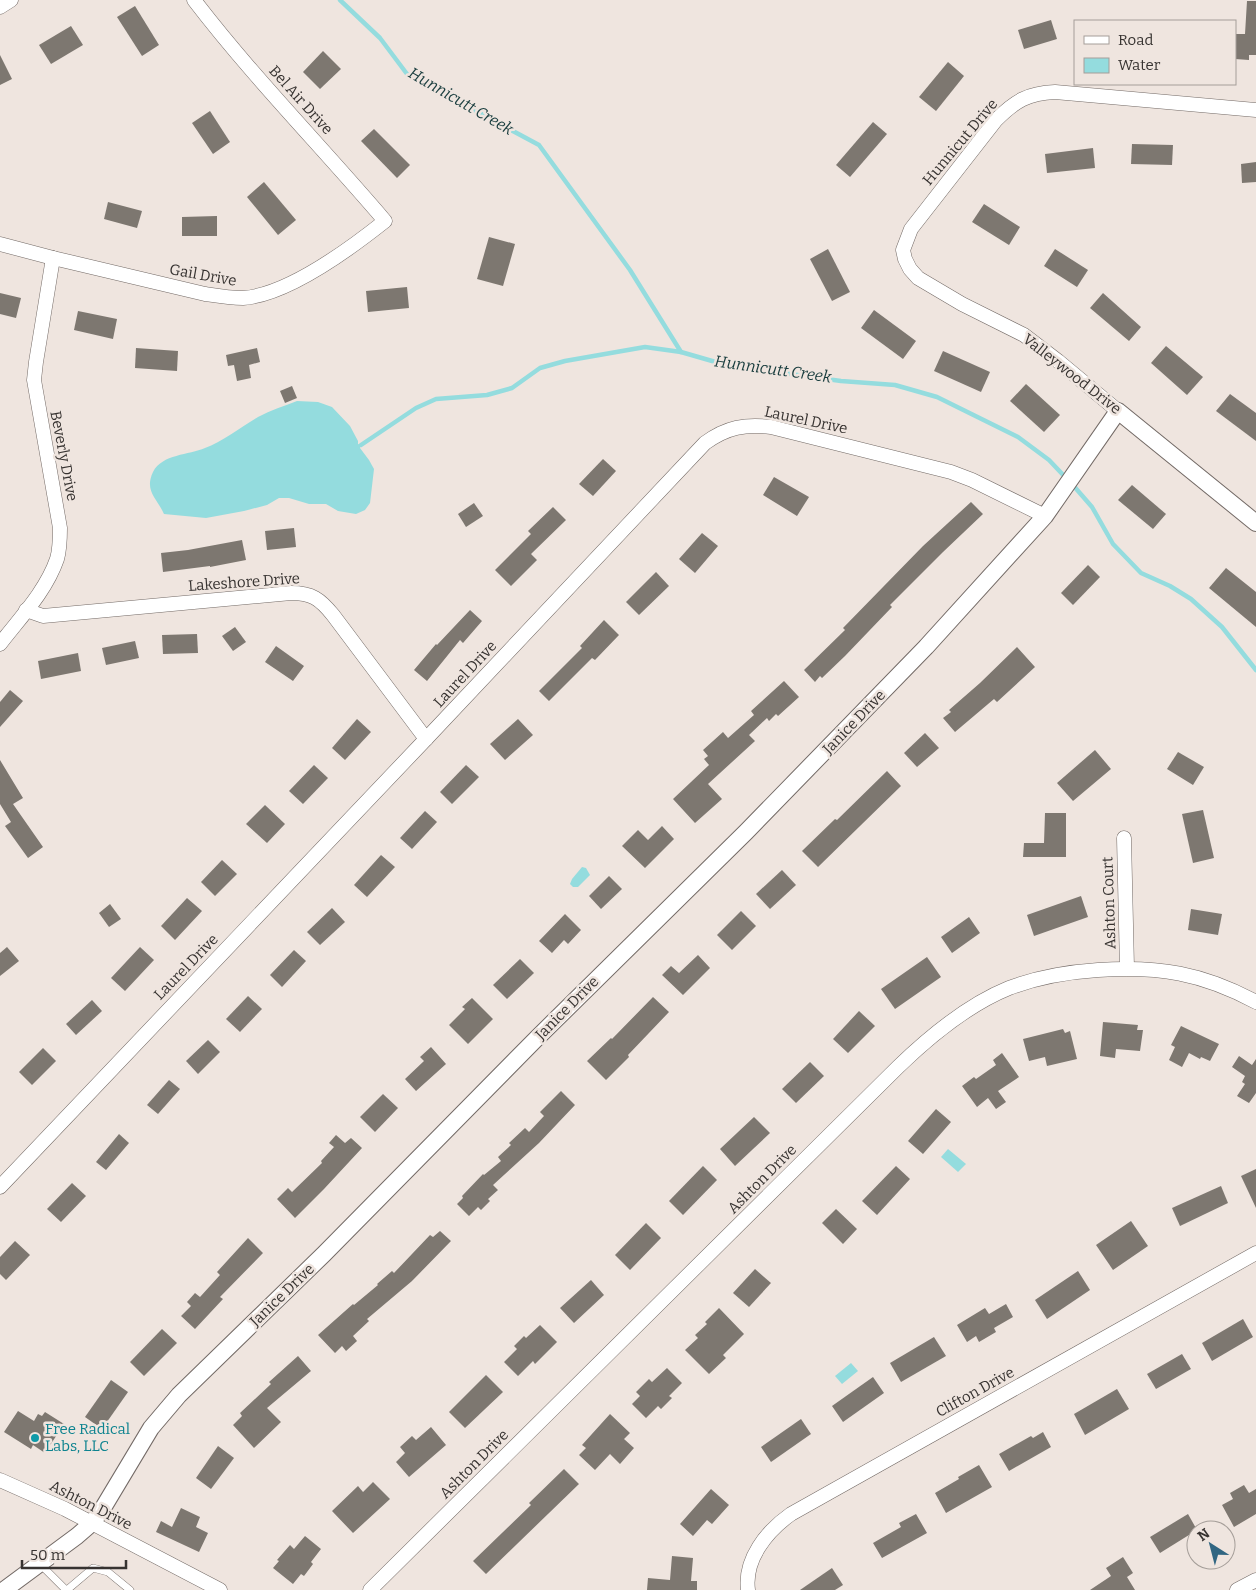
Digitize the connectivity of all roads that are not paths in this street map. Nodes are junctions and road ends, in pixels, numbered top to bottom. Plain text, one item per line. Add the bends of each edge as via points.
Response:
1 (12, 0) edge
2 (194, 0) edge
3 (0, 7) edge
4 (1256, 110) edge
5 (385, 221) joint
6 (911, 229) joint
7 (0, 244) edge
8 (54, 258) junction
9 (1118, 411) junction
10 (1045, 516) junction
11 (1256, 523) edge
12 (26, 610) junction
13 (0, 644) edge
14 (426, 739) junction
15 (1124, 838) dead end
16 (1127, 968) junction
17 (1256, 1002) edge
18 (0, 1187) edge
19 (1256, 1253) edge
20 (0, 1480) edge
21 (92, 1523) junction
22 (40, 1563) junction
23 (1256, 1580) edge
24 (4, 1590) edge
25 (66, 1590) edge
26 (130, 1590) edge
27 (220, 1590) edge
28 (370, 1590) edge
29 (748, 1590) edge
30 (1238, 1590) edge

1 - 3 street
2 - 5 street, Bel Air Drive
4 - 6 street, Hunnicut Drive via 1055,92 1028,96 996,120
5 - 8 street, Gail Drive via 348,250 296,280 245,298 205,294
6 - 9 street, Valleywood Drive via 903,250 910,269 918,278 1024,335
7 - 8 street, Gail Drive
8 - 12 street, Beverly Drive via 34,380 56,500 60,543 51,572
9 - 10 street, Janice Drive
9 - 11 street, Valleywood Drive
10 - 14 street, Laurel Drive via 951,472 771,427 728,430 705,443
10 - 21 street, Janice Drive via 926,647 796,781 179,1395 151,1428
12 - 13 street, Beverly Drive
12 - 14 street, Lakeshore Drive via 43,616 309,594 325,605
14 - 18 street, Laurel Drive
15 - 16 street, Ashton Court
16 - 17 street, Ashton Drive via 1190,975
16 - 28 street, Ashton Drive via 1068,972 1009,988 944,1026 921,1045
19 - 29 street, Clifton Drive via 791,1514 768,1535 751,1561
20 - 21 street, Ashton Drive
21 - 22 street, Janice Drive
21 - 27 street, Ashton Drive
22 - 24 street, Janice Drive
22 - 25 lane
23 - 30 street
25 - 26 lane via 93,1568 108,1572

